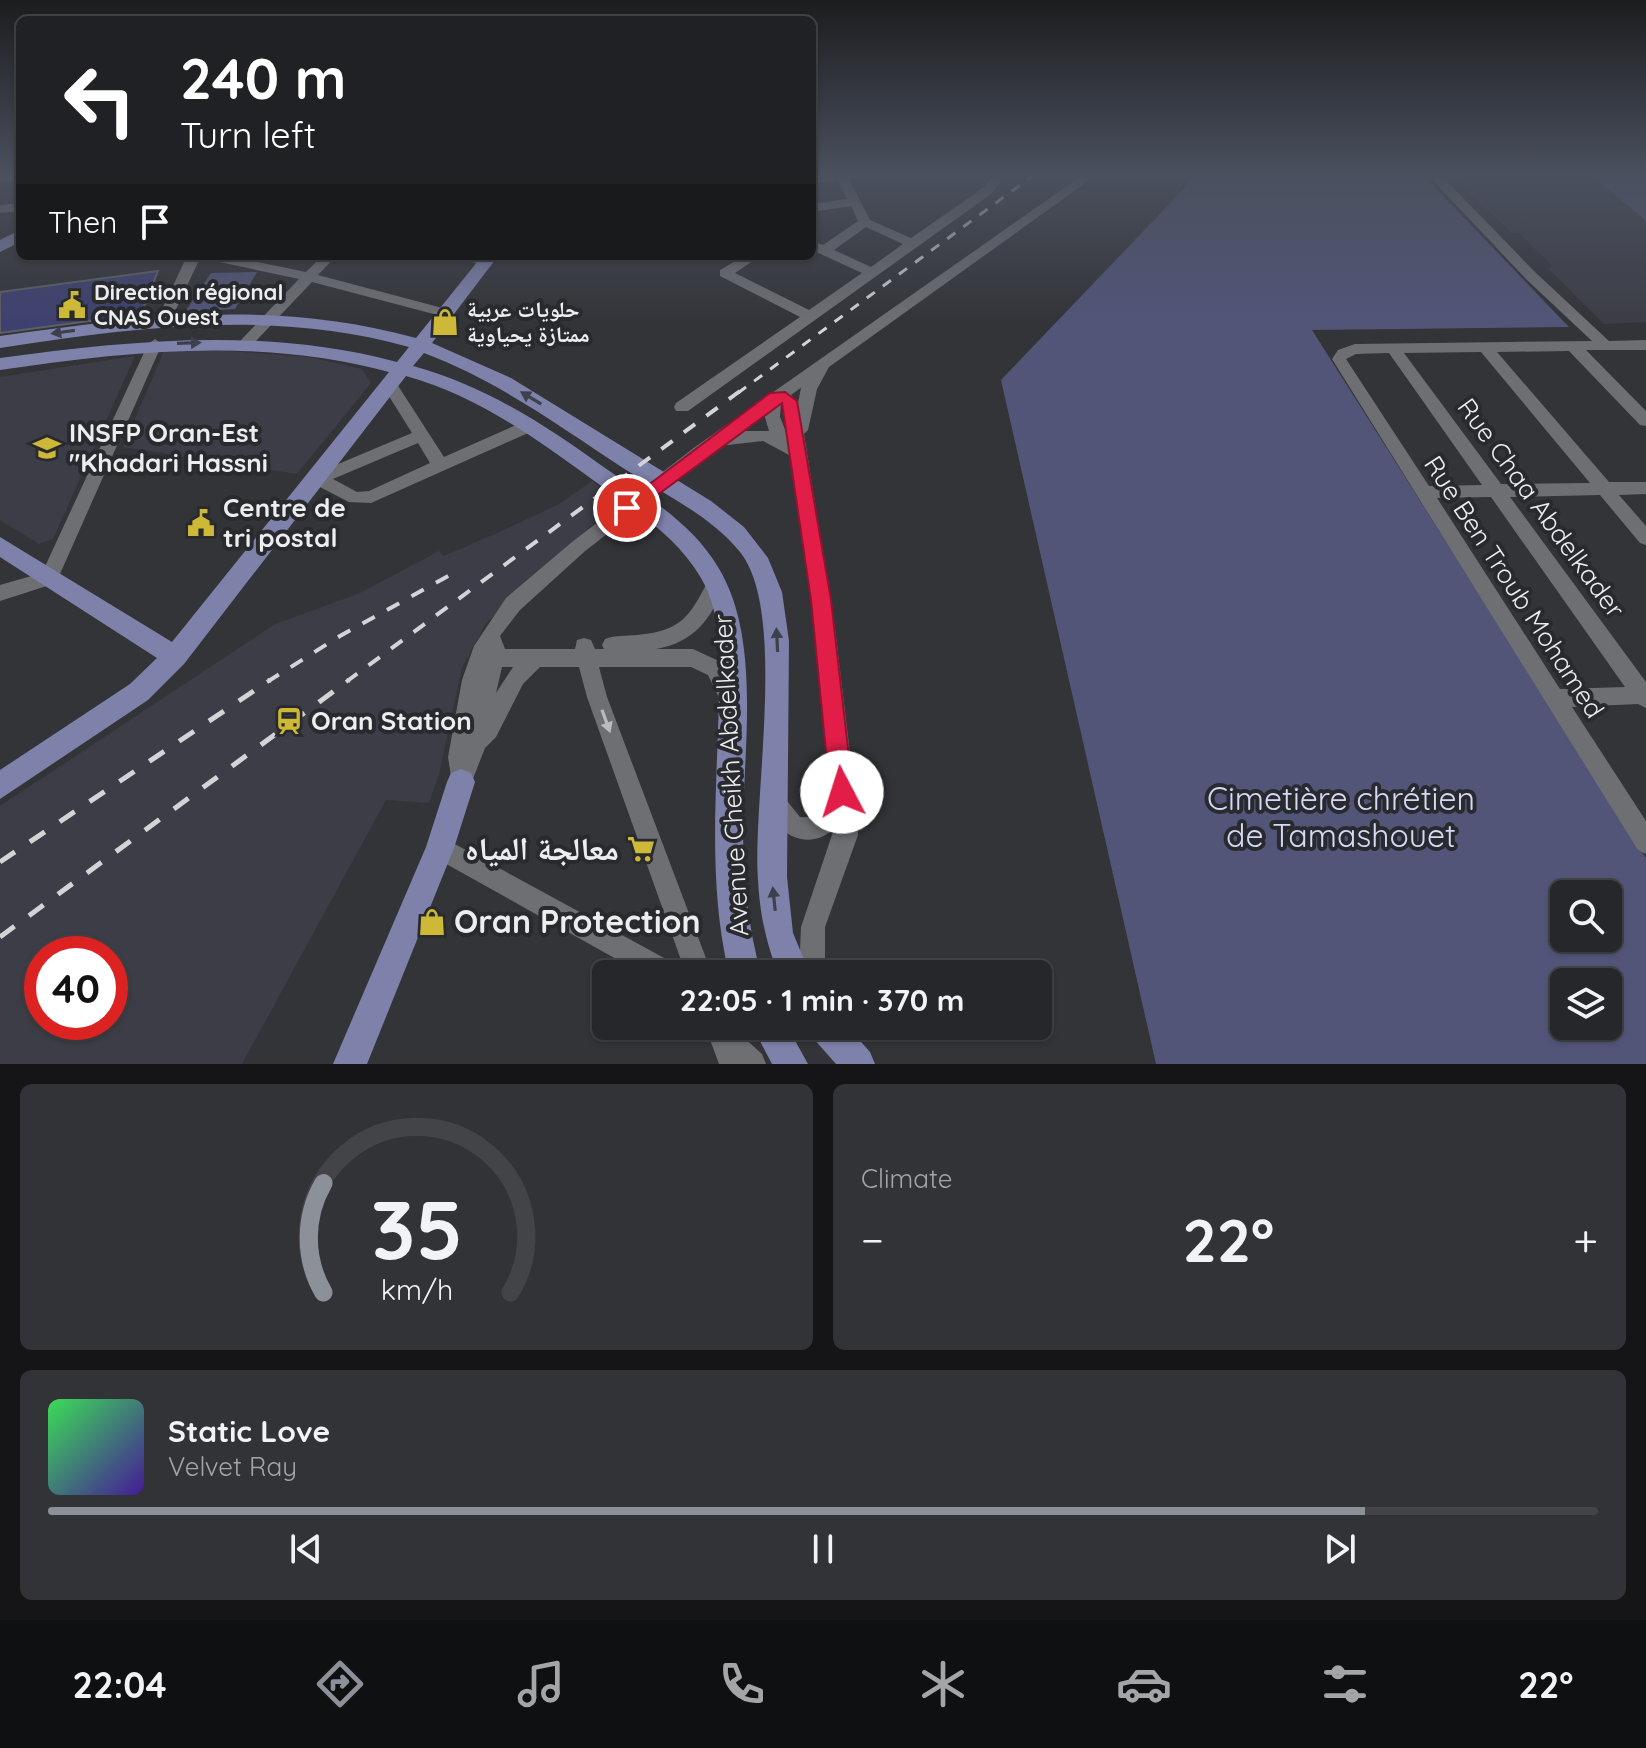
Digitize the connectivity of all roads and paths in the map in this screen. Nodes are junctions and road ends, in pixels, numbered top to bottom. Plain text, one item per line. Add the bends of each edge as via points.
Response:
1 (862, 224) edge
2 (869, 224) edge
3 (941, 224) edge
4 (1024, 224) edge
5 (1481, 224) edge
6 (913, 244) junction
7 (818, 248) edge
8 (192, 260) edge
9 (229, 260) edge
10 (325, 260) edge
11 (487, 260) edge
12 (746, 260) edge
13 (873, 273) junction
14 (309, 277) junction
15 (445, 313) junction
16 (270, 317) junction
17 (811, 317) junction
18 (164, 320) junction
19 (0, 342) edge
20 (247, 342) junction
21 (155, 344) junction
22 (421, 345) junction
23 (1605, 345) junction
24 (1646, 345) edge
25 (1578, 351) junction
26 (1488, 352) junction
27 (1397, 353) junction
28 (1646, 356) edge
29 (828, 362) junction
30 (0, 364) edge
31 (396, 377) junction
32 (776, 397) junction
33 (682, 407) dead end
34 (1646, 421) edge
35 (531, 425) junction
36 (421, 435) junction
37 (701, 451) junction
38 (794, 457) junction
39 (440, 465) junction
40 (318, 479) junction
41 (1646, 488) edge
42 (1604, 489) junction
43 (1495, 491) junction
44 (1422, 492) junction
45 (1646, 538) edge
46 (0, 546) edge
47 (49, 578) junction
48 (716, 584) junction
49 (0, 593) edge
50 (489, 653) junction
51 (578, 653) junction
52 (175, 657) junction
53 (536, 658) junction
54 (1645, 697) edge
55 (1554, 698) junction
56 (733, 713) junction
57 (475, 745) junction
58 (461, 782) junction
59 (0, 786) edge
60 (842, 792) junction
61 (773, 798) junction
62 (1646, 842) edge
63 (440, 848) junction
64 (643, 960) edge
65 (694, 960) edge
66 (742, 960) edge
67 (789, 960) edge
68 (811, 960) edge
69 (724, 1040) edge
70 (729, 1040) edge
71 (776, 1040) edge
72 (837, 1040) edge
73 (350, 1064) edge
74 (733, 1064) edge
75 (752, 1064) edge
76 (791, 1064) edge
77 (858, 1064) edge

1 - 7 street
2 - 6 street
3 - 6 street
4 - 29 street
5 - 23 street
6 - 13 street
7 - 13 street
8 - 18 street
9 - 14 street
10 - 14 street
11 - 15 main road
12 - 17 street via 725,273
13 - 17 street
14 - 15 street
14 - 16 street
15 - 22 main road
16 - 18 main road, Avenue Cheikh Abdelkader
16 - 20 street
16 - 22 main road, Avenue Cheikh Abdelkader
17 - 33 street
18 -> 19 main road, Avenue Cheikh Abdelkader
21 -> 20 main road, Avenue Cheikh Abdelkader
20 - 31 main road, Avenue Cheikh Abdelkader via 299,347
21 - 30 main road, Avenue Cheikh Abdelkader
21 - 47 street
22 - 31 main road
61 -> 22 main road, Avenue Cheikh Abdelkader via 777,641 768,584 759,563 738,536 672,489 524,394
23 - 24 street
23 - 25 street
25 - 26 street
25 - 28 street
25 - 34 street
26 - 27 street
26 - 42 street
27 - 43 street, Rue Chaa Abdelkader
27 - 44 street, Rue Ben Troub Mohamed via 1339,359
29 - 32 street
29 - 38 street via 805,400
31 - 35 main road, Avenue Cheikh Abdelkader via 482,398
31 - 36 street
31 - 40 main road
32 - 37 street
32 - 38 street via 791,404
35 - 39 street
35 - 48 main road, Avenue Cheikh Abdelkader via 648,507 683,538
36 - 39 street
36 - 40 street
37 - 38 street via 756,433 774,438
37 - 50 street via 578,547 502,615
38 - 60 street via 825,628
39 - 40 street via 371,497 355,498
40 - 52 main road
41 - 42 street
42 - 43 street
42 - 45 street
43 - 44 street
43 - 54 street, Rue Chaa Abdelkader
44 - 55 street, Rue Ben Troub Mohamed
46 - 47 main road
47 - 49 street
47 - 52 main road
48 - 51 street via 703,615 688,630 657,641
48 - 56 main road, Avenue Cheikh Abdelkader via 728,618
50 - 51 street
50 - 53 street
50 - 57 street
50 - 58 street via 472,680 459,757
51 - 53 street
51 - 56 street via 682,656 707,663 722,678
51 -> 65 street
52 - 59 main road via 139,692
53 - 57 street via 512,682
54 - 55 street
55 - 62 street, Rue Ben Troub Mohamed
56 - 66 main road, Avenue Cheikh Abdelkader via 731,888
57 - 58 street
58 - 63 main road
60 - 61 street via 830,822 807,829 786,821
60 - 68 street via 846,835 818,906
67 -> 61 main road, Avenue Cheikh Abdelkader via 774,904
63 - 64 street
63 - 73 main road
69 - 74 street
70 - 75 street
71 - 76 main road
72 - 77 main road

